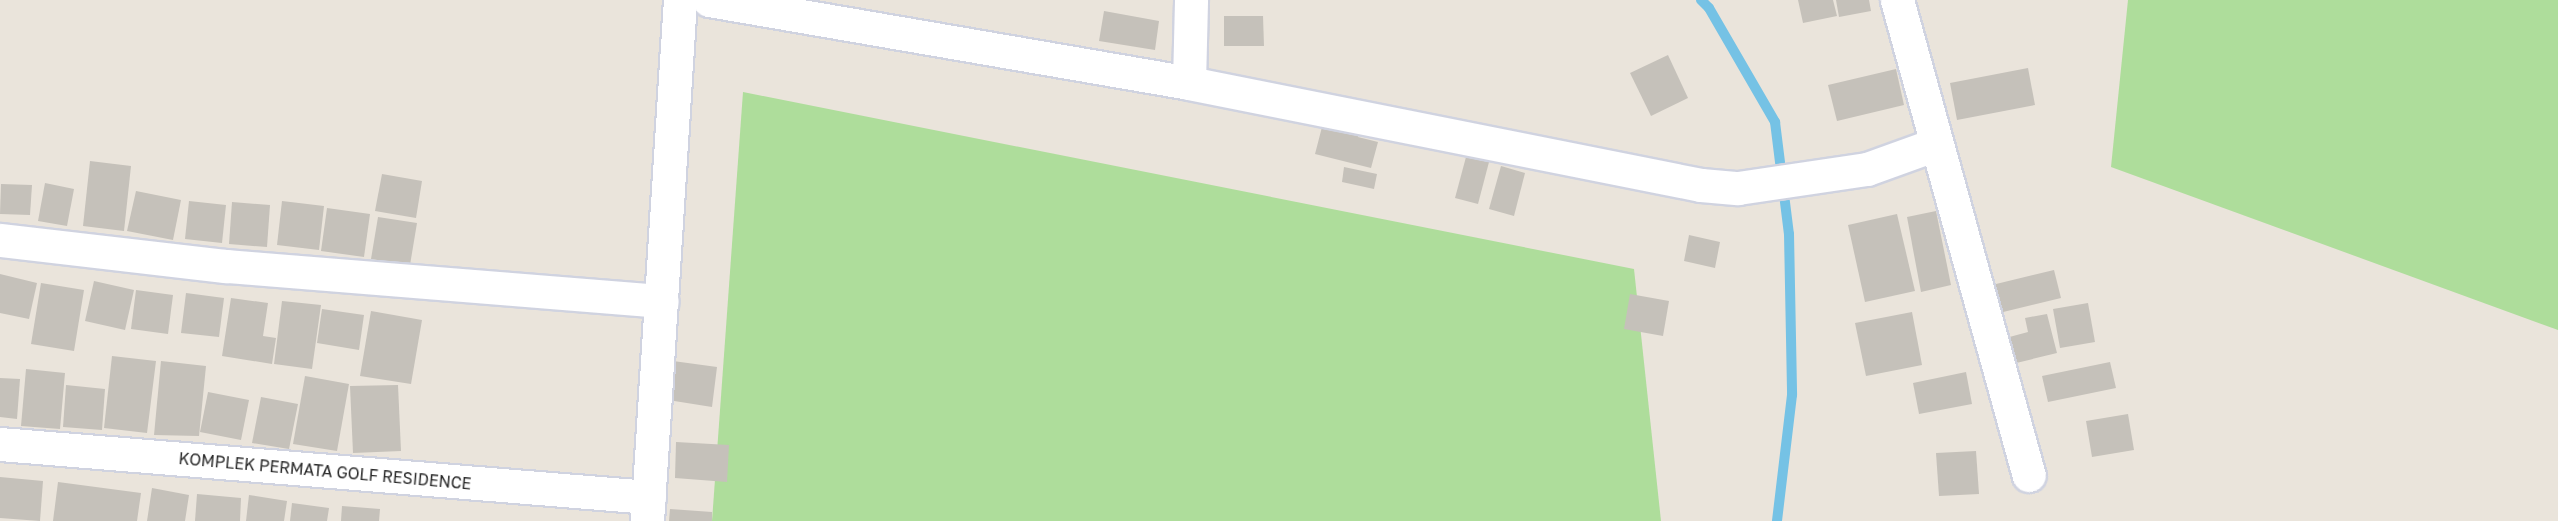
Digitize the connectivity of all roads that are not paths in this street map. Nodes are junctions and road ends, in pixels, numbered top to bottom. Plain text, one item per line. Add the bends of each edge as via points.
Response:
1 (680, 0) edge
2 (710, 0) edge
3 (1191, 0) edge
4 (1897, 0) edge
5 (1189, 83) junction
6 (1936, 144) junction
7 (0, 240) edge
8 (662, 301) junction
9 (0, 444) edge
10 (2029, 475) dead end
11 (648, 509) edge

1 - 8 street
2 - 5 street
3 - 5 street
4 - 6 street
5 - 6 street via 1701,185 1738,188 1867,169
6 - 10 street
7 - 8 street via 226,266
8 - 11 street
9 - 11 street, KOMPLEK PERMATA GOLF RESIDENCE

